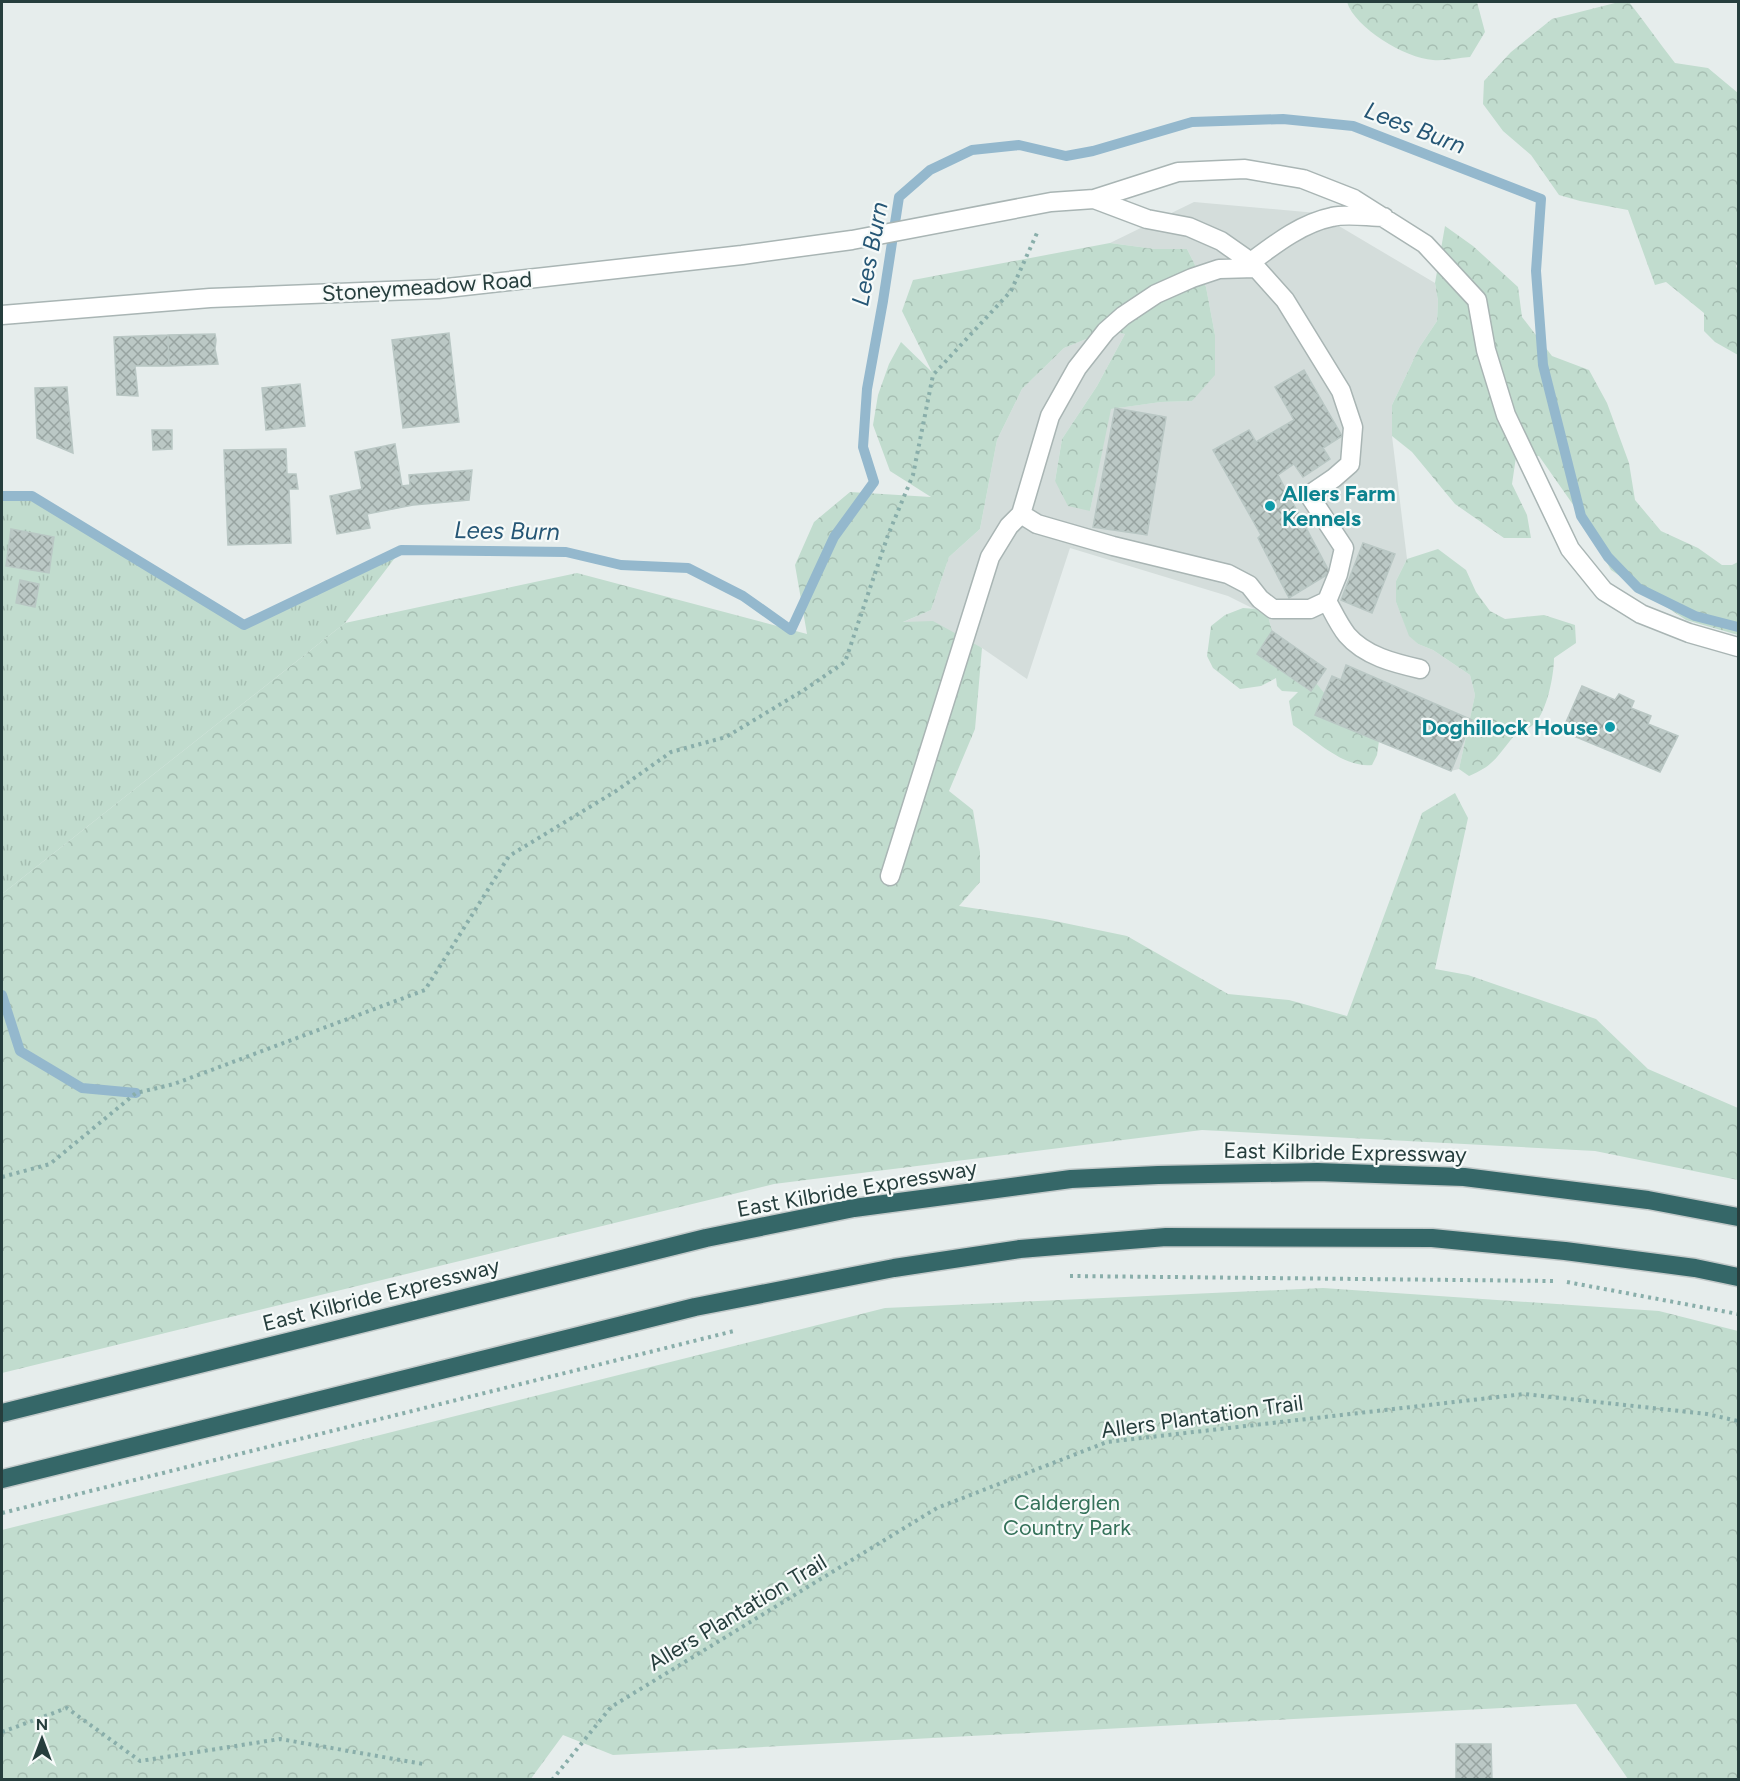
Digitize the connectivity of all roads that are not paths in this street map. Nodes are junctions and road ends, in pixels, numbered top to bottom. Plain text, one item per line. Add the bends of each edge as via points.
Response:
1 (1094, 199) junction
2 (1385, 217) junction
3 (1253, 265) junction
4 (2, 315) edge
5 (1021, 514) junction
6 (1327, 601) junction
7 (1738, 647) edge
8 (1420, 669) dead end
9 (890, 876) dead end
10 (1738, 1217) edge
11 (1738, 1278) edge
12 (2, 1413) edge
13 (2, 1479) edge

1 - 2 street via 1178,172 1245,169 1303,179 1354,199
1 - 3 street via 1147,219 1189,227 1221,241
1 - 4 street, Stoneymeadow Road via 1051,202 852,240 438,289 210,298
2 - 3 street via 1333,216 1275,244
2 - 7 street via 1425,244 1477,300 1486,350 1506,415 1570,549 1604,591 1641,614
3 - 5 street via 1219,269 1156,294 1106,331 1077,368 1050,416
3 - 6 street via 1286,300 1341,391 1353,426 1350,464 1309,495 1344,548
5 - 6 street via 1037,524 1228,574 1249,585 1273,609 1310,609
5 - 9 street via 1009,525 990,557
6 - 8 street via 1347,636 1367,651 1386,661
10 - 12 highway, East Kilbride Expressway via 1648,1200 1464,1177 1317,1172 1071,1179 854,1208 706,1238
11 - 13 highway via 1695,1268 1565,1251 1432,1238 1166,1237 1020,1249 894,1268 695,1307

